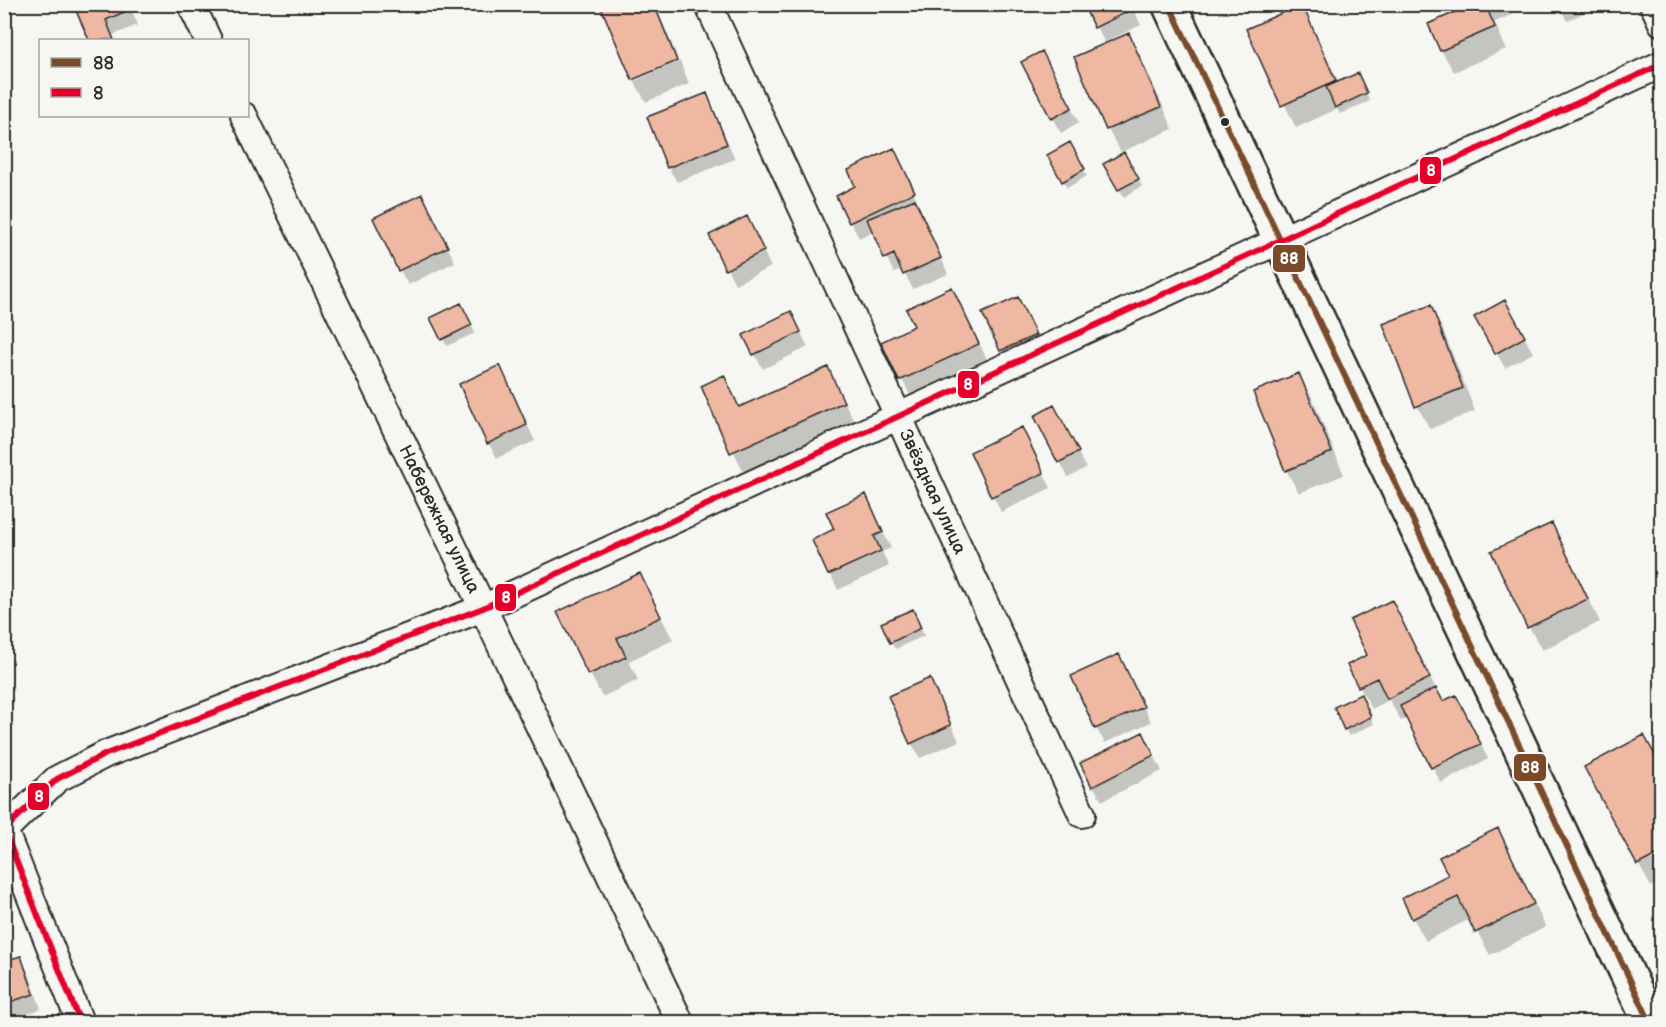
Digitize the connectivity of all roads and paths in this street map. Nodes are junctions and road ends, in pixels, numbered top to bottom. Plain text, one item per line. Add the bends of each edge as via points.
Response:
1 (190, 4) edge
2 (708, 4) edge
3 (1169, 4) edge
4 (1653, 4) edge
5 (1662, 23) edge
6 (208, 39) edge
7 (1662, 64) edge
8 (244, 117) edge
9 (1282, 239) junction
10 (899, 416) junction
11 (483, 608) junction
12 (1082, 814) dead end
13 (4, 830) edge
14 (80, 1023) edge
15 (680, 1023) edge
16 (1650, 1023) edge

1 - 6 street
2 - 10 street, Звёздная улица
3 - 9 street
4 - 5 street
7 - 9 street
8 - 11 street, Набережная улица
9 - 10 street
9 - 16 street
10 - 11 street
10 - 12 street, Звёздная улица
11 - 13 street via 106,754 57,779
11 - 15 street, Набережная улица
13 - 14 street

